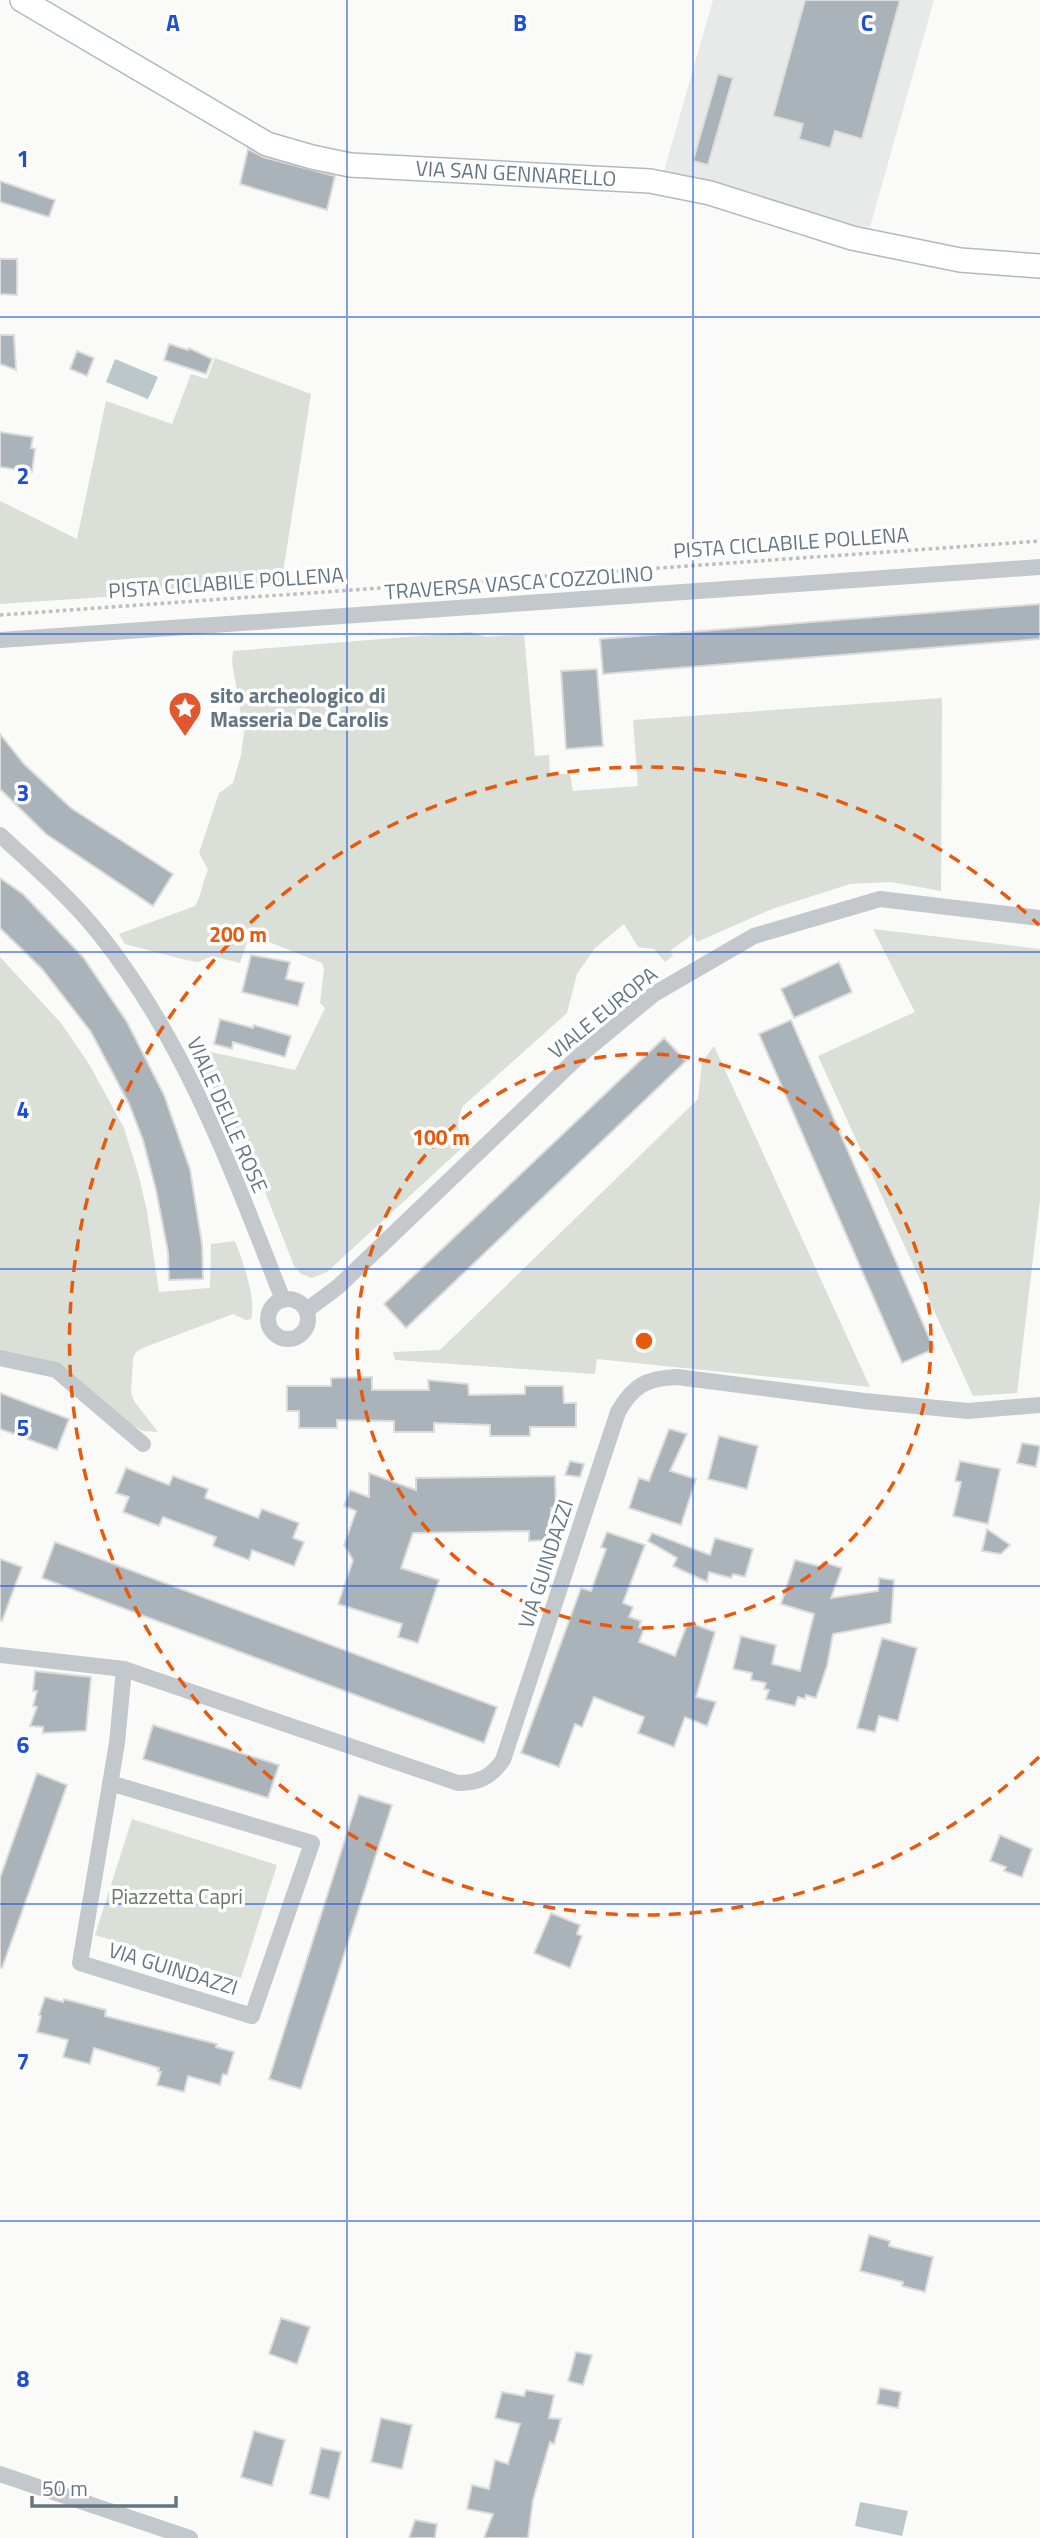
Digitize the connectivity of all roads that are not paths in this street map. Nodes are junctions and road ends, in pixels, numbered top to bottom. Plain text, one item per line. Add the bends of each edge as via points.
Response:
1 (22, 0) edge
2 (1040, 266) edge
3 (1040, 567) edge
4 (0, 640) edge
5 (0, 835) edge
6 (1040, 918) edge
7 (283, 1300) junction
8 (307, 1310) junction
9 (0, 1358) edge
10 (1040, 1405) edge
11 (143, 1444) dead end
12 (0, 1655) edge
13 (124, 1670) junction
14 (110, 1783) junction
15 (0, 2474) edge
16 (190, 2538) edge

1 - 2 street, VIA SAN GENNARELLO via 267,144 312,157 350,165 650,181 710,193 852,238 960,260
3 - 4 street, TRAVERSA VASCA COZZOLINO
5 - 7 street, VIALE DELLE ROSE via 100,934 154,1010 217,1133
6 - 8 street, VIALE EUROPA via 880,899 754,936 654,994 587,1049 339,1286
7 - 8 street via 296,1301
7 - 8 street via 269,1315 271,1329 282,1338 304,1332
9 - 11 street via 56,1370
10 - 13 street, VIA GUINDAZZI via 968,1410 677,1377 658,1377 641,1384 618,1412 503,1760 495,1771 472,1783 458,1783
12 - 13 street, VIA GUINDAZZI
13 - 14 street, VIA GUINDAZZI
14 - 14 street, VIA GUINDAZZI via 80,1963 253,2016 312,1843
15 - 16 street

